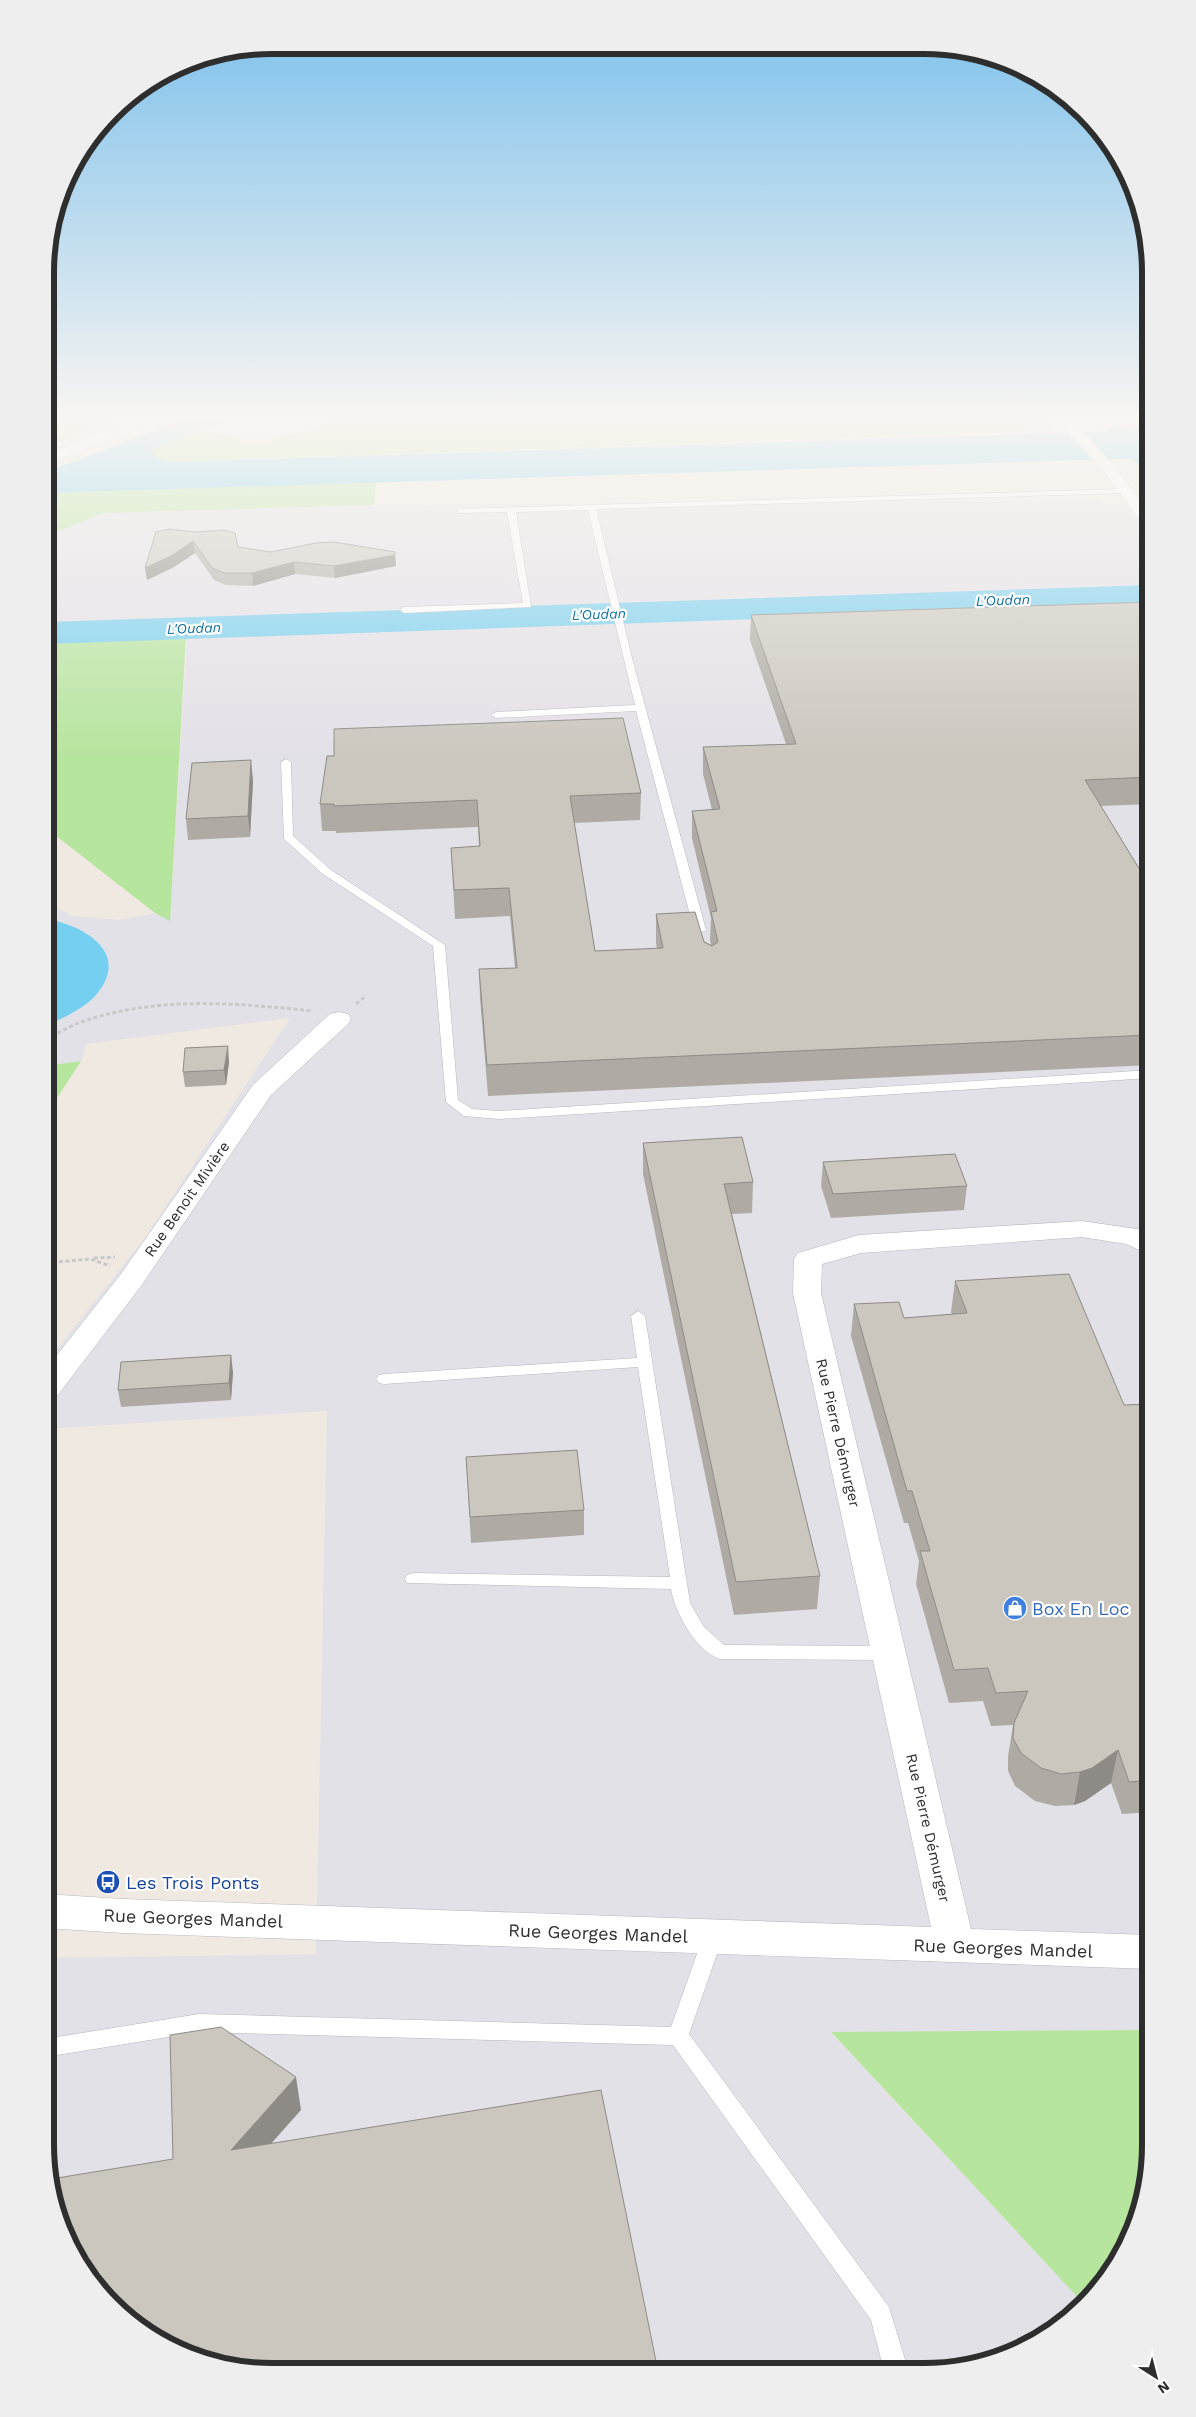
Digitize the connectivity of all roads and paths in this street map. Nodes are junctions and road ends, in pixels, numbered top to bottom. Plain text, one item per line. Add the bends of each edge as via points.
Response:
1 (515, 534) edge
2 (596, 534) edge
3 (404, 610) dead end
4 (640, 708) junction
5 (496, 715) dead end
6 (286, 762) dead end
7 (702, 940) edge
8 (328, 1015) joint
9 (54, 1035) edge
10 (1142, 1075) edge
11 (1142, 1241) edge
12 (54, 1262) edge
13 (131, 1280) junction
14 (638, 1316) dead end
15 (646, 1362) junction
16 (54, 1379) edge
17 (384, 1379) dead end
18 (413, 1579) dead end
19 (680, 1583) junction
20 (889, 1653) junction
21 (54, 1912) edge
22 (713, 1937) junction
23 (955, 1946) junction
24 (1142, 1952) edge
25 (678, 2036) junction
26 (54, 2047) edge
27 (894, 2363) edge

1 - 3 lane via 528,605
2 - 4 lane
4 - 5 lane
4 - 7 lane
6 - 10 lane via 288,837 327,872 440,945 452,1102 469,1113 499,1115
8 - 9 path via 226,1002 141,1007 84,1021
8 - 13 street, Rue Benoit Mivière via 262,1090
11 - 20 street, Rue Pierre Démurger via 1133,1236 1082,1229 859,1244 808,1259 807,1294
12 - 13 path via 91,1259 123,1270
13 - 16 street, Rue Benoit Mivière
14 - 15 lane
15 - 17 lane
15 - 19 lane
18 - 19 lane
19 - 20 lane via 682,1603 698,1632 720,1652
20 - 23 street, Rue Pierre Démurger
21 - 22 street, Rue Georges Mandel
22 - 23 street, Rue Georges Mandel
22 - 25 lane
23 - 24 street, Rue Georges Mandel
25 - 26 lane via 199,2024
25 - 27 lane via 881,2315

